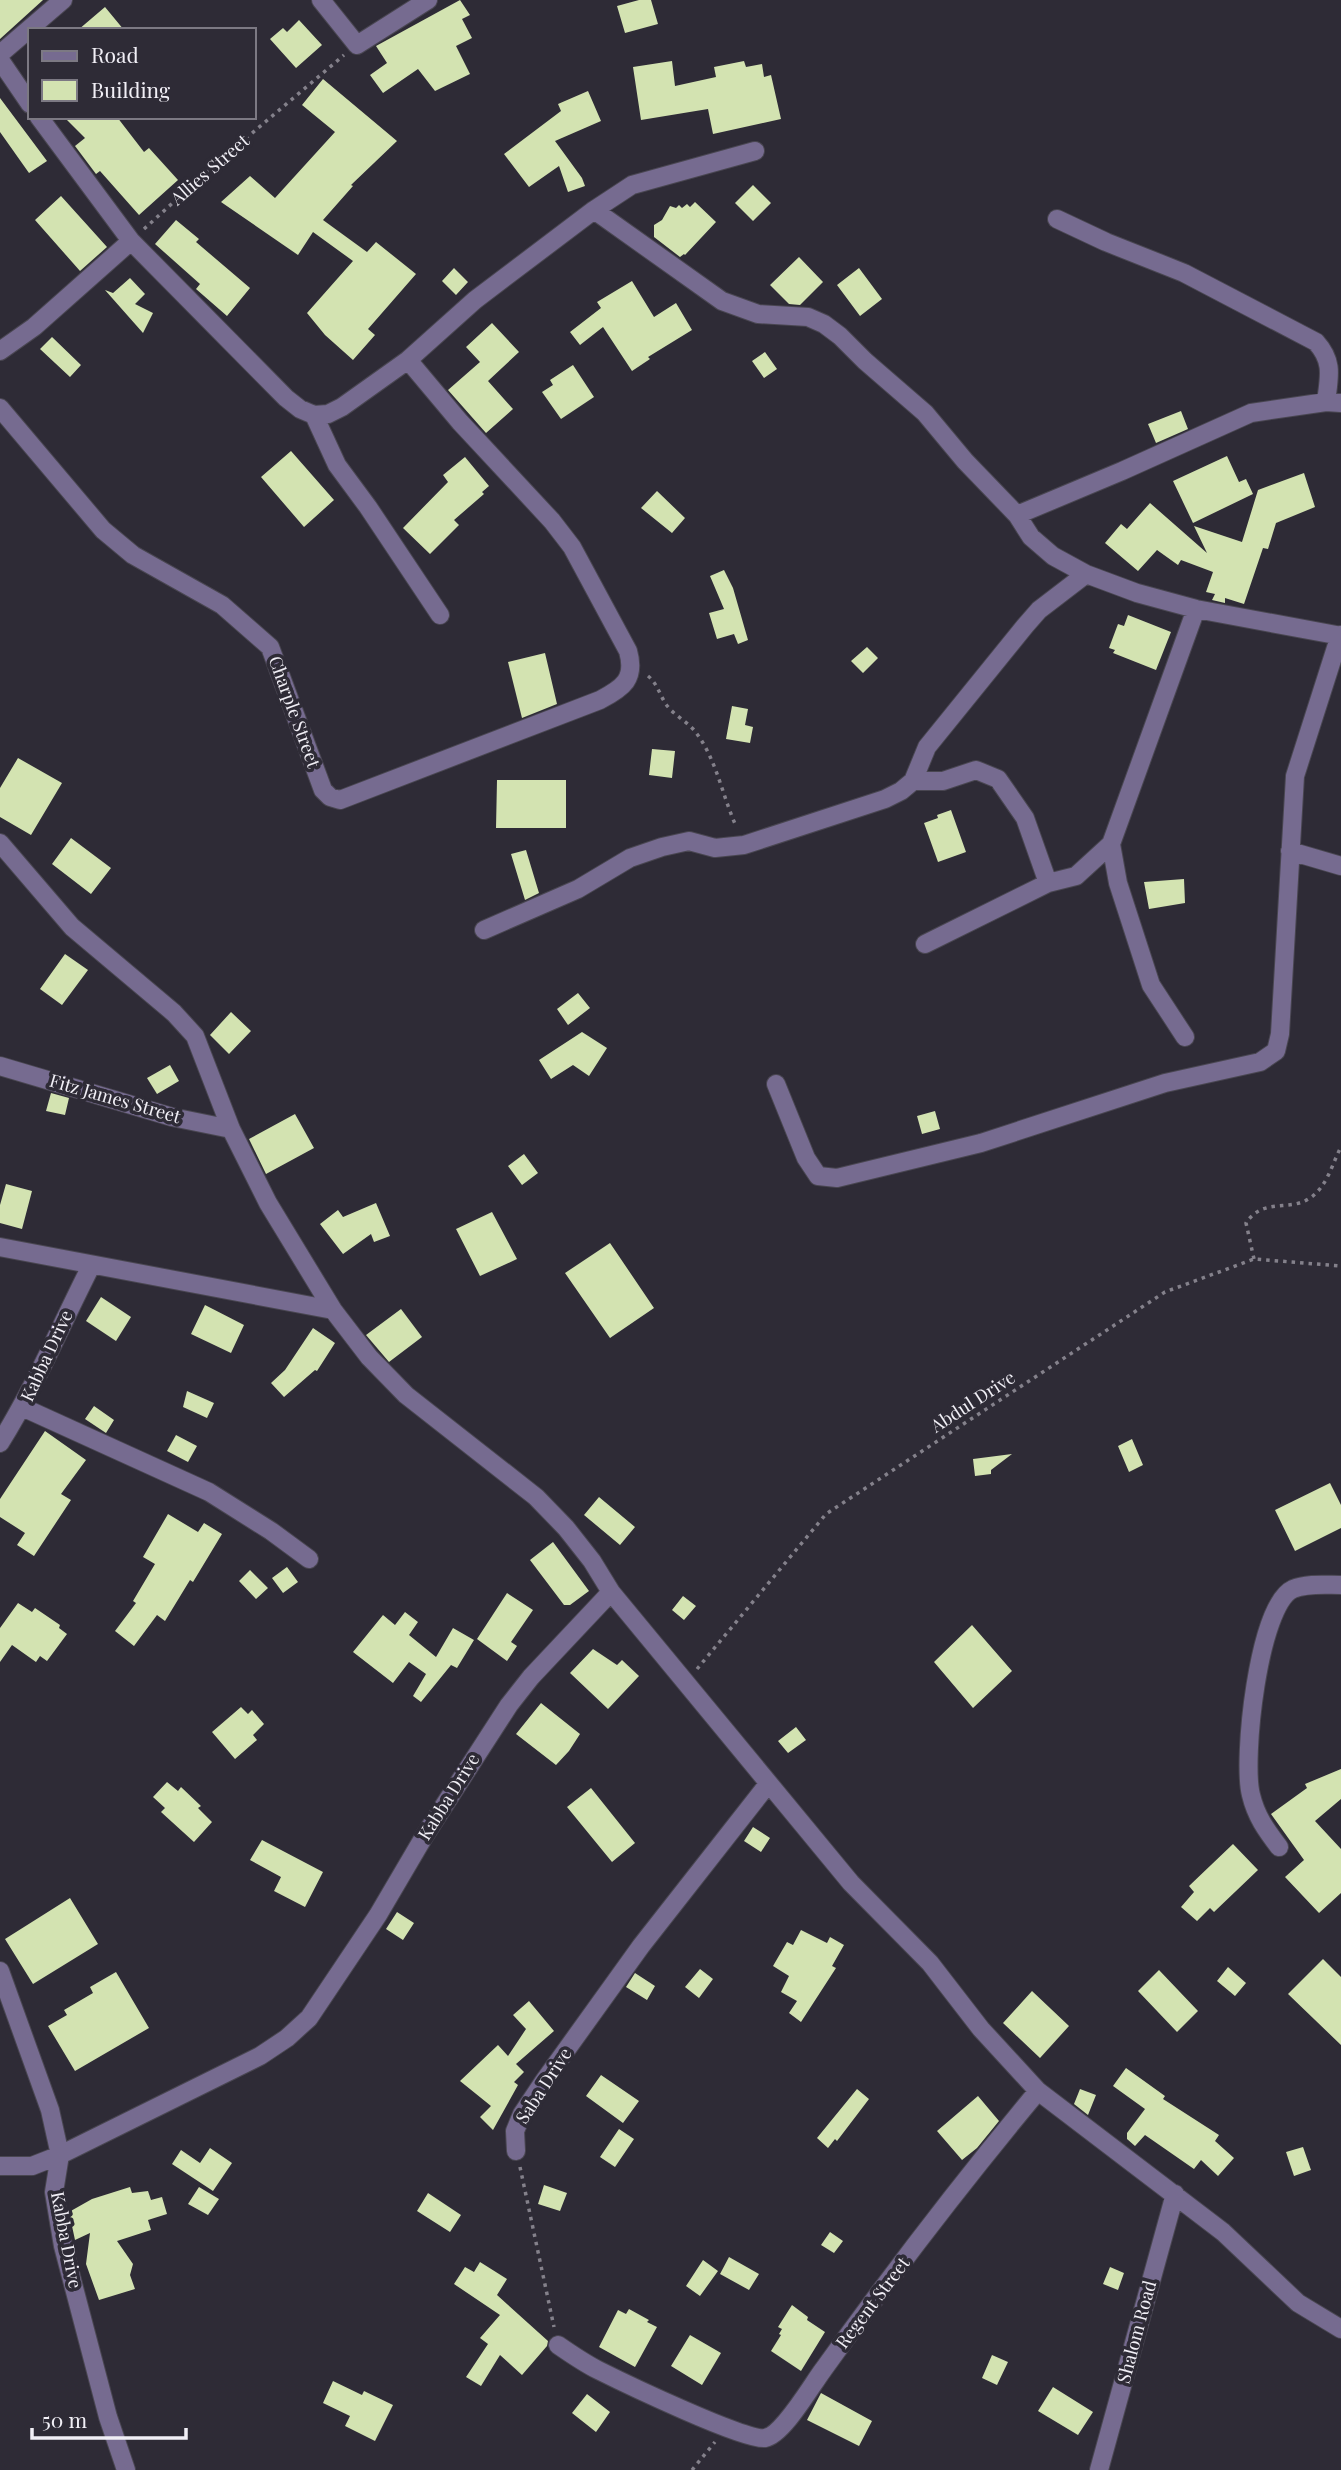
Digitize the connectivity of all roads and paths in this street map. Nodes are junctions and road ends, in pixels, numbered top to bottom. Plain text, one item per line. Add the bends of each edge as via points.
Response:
1 (64, 0) edge
2 (321, 0) edge
3 (428, 0) edge
4 (33, 28) edge
5 (28, 32) edge
6 (357, 45) junction
7 (0, 57) edge
8 (28, 101) edge
9 (40, 119) edge
10 (755, 151) dead end
11 (594, 210) junction
12 (1057, 219) dead end
13 (131, 241) junction
14 (0, 351) edge
15 (408, 360) junction
16 (1334, 402) edge
17 (0, 408) edge
18 (314, 415) junction
19 (1017, 516) junction
20 (1087, 575) junction
21 (1196, 610) junction
22 (440, 615) dead end
23 (1340, 636) edge
24 (632, 664) junction
25 (912, 781) junction
26 (0, 843) edge
27 (1111, 844) junction
28 (744, 845) junction
29 (1290, 851) junction
30 (1341, 866) edge
31 (1048, 883) junction
32 (484, 930) dead end
33 (925, 944) dead end
34 (1185, 1037) dead end
35 (0, 1066) edge
36 (776, 1084) dead end
37 (231, 1129) junction
38 (1341, 1147) edge
39 (0, 1247) edge
40 (1254, 1259) junction
41 (91, 1266) junction
42 (1341, 1266) edge
43 (333, 1310) junction
44 (22, 1407) junction
45 (0, 1443) edge
46 (309, 1559) dead end
47 (1341, 1585) edge
48 (611, 1592) junction
49 (686, 1682) junction
50 (768, 1784) junction
51 (1279, 1847) dead end
52 (0, 1971) edge
53 (1038, 2091) junction
54 (516, 2151) joint
55 (60, 2155) junction
56 (0, 2166) edge
57 (1175, 2194) junction
58 (1341, 2329) edge
59 (558, 2345) joint
60 (727, 2428) junction
61 (126, 2470) edge
62 (692, 2470) edge
63 (1099, 2470) edge

1 - 4 street
2 - 6 street
3 - 6 street
5 - 7 street
6 - 13 path, Allies Street
7 - 8 street
9 - 13 street
10 - 11 street via 632,185
11 - 15 street via 475,300
11 - 19 street via 722,301 758,314 808,317 824,324 925,414
12 - 16 street via 1184,273 1316,342 1327,354
13 - 14 street
13 - 18 street via 286,398
15 - 18 street via 342,407
15 - 24 street via 572,547
16 - 19 street via 1251,413
17 - 24 street, Charple Street via 103,530 133,555 222,605 270,647 319,780 330,797 348,798 600,700 618,691 630,677
18 - 22 street via 337,466
19 - 20 street via 1031,537 1053,556
20 - 21 street
20 - 25 street via 1024,626 927,747
21 - 23 street
21 - 27 street
23 - 29 street via 1295,776
24 - 28 path via 655,682 670,710 695,732 718,776
25 - 28 street via 885,799
25 - 31 street via 943,781 976,770 998,779 1025,818
26 - 37 street via 72,927 195,1036
27 - 31 street via 1076,876
27 - 34 street via 1118,883 1151,985
28 - 32 street via 715,848 689,841 662,847 630,858 578,889
29 - 30 street
29 - 36 street via 1280,1034 1276,1051 1259,1062 1165,1083 981,1143 837,1178 818,1176 812,1167
31 - 33 street
35 - 37 street, Fitz James Street
37 - 43 street via 268,1203
38 - 40 path via 1322,1187 1308,1200 1252,1214 1247,1223
39 - 41 street
40 - 42 path, Abdul Drive
40 - 49 path, Abdul Drive via 1165,1292 826,1514
41 - 43 street
41 - 44 street, Kabba Drive
43 - 48 street via 406,1395 536,1497 566,1528
44 - 45 street, Kabba Drive
44 - 46 street via 209,1492
47 - 51 street via 1291,1590 1274,1609 1261,1655 1247,1774 1259,1820
48 - 49 street
48 - 55 street, Kabba Drive via 509,1705 309,2018 260,2056
49 - 50 street
50 - 53 street via 851,1884 930,1963 981,2029
50 - 54 street, Saba Drive via 641,1946 537,2092 516,2130
52 - 55 street, Kabba Drive via 39,2074
53 - 57 street
53 - 60 street, Regent Street via 782,2427 767,2438
54 - 59 path
55 - 56 street, Kabba Drive via 32,2166
55 - 61 street, Kabba Drive via 54,2192 63,2246
57 - 58 street via 1298,2303
57 - 63 street, Shalom Road
59 - 60 street via 597,2370
60 - 62 path

